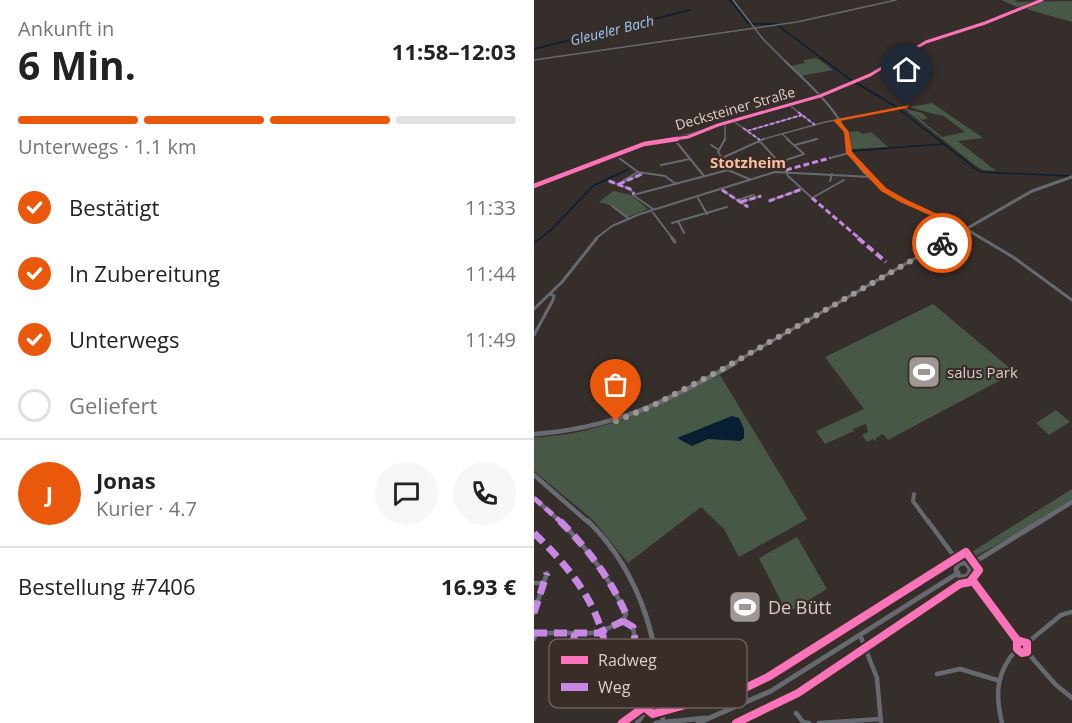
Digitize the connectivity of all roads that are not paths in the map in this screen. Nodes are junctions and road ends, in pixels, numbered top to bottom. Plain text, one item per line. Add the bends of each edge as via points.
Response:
1 (733, 0) edge
2 (896, 0) edge
3 (754, 25) junction
4 (776, 25) joint
5 (534, 60) edge
6 (853, 83) dead end
7 (820, 96) junction
8 (788, 104) junction
9 (907, 106) dead end
10 (802, 115) junction
11 (734, 120) junction
12 (836, 120) junction
13 (724, 125) junction
14 (815, 125) junction
15 (747, 131) junction
16 (782, 134) junction
17 (811, 135) dead end
18 (674, 139) junction
19 (760, 140) junction
20 (795, 145) junction
21 (711, 146) dead end
22 (718, 150) junction
23 (849, 153) junction
24 (615, 155) junction
25 (722, 158) junction
26 (830, 158) dead end
27 (690, 159) junction
28 (780, 162) junction
29 (589, 164) dead end
30 (661, 165) dead end
31 (730, 170) junction
32 (786, 171) junction
33 (638, 172) junction
34 (642, 174) junction
35 (832, 174) junction
36 (704, 176) junction
37 (871, 177) junction
38 (1070, 178) edge
39 (750, 179) junction
40 (844, 180) dead end
41 (609, 181) dead end
42 (830, 181) dead end
43 (618, 184) junction
44 (676, 184) junction
45 (802, 189) junction
46 (722, 190) junction
47 (634, 194) junction
48 (761, 196) dead end
49 (698, 198) junction
50 (740, 201) junction
51 (769, 201) dead end
52 (612, 206) dead end
53 (727, 207) dead end
54 (748, 207) dead end
55 (652, 209) junction
56 (707, 214) junction
57 (699, 216) junction
58 (628, 218) junction
59 (678, 222) junction
60 (672, 223) dead end
61 (703, 223) dead end
62 (966, 229) junction
63 (684, 233) dead end
64 (675, 242) dead end
65 (551, 294) junction
66 (1072, 300) edge
67 (534, 309) edge
68 (534, 335) edge
69 (534, 434) edge
70 (534, 475) edge
71 (914, 494) dead end
72 (534, 498) edge
73 (1072, 502) edge
74 (959, 563) junction
75 (968, 566) junction
76 (547, 573) dead end
77 (958, 573) junction
78 (968, 575) junction
79 (534, 583) edge
80 (544, 583) junction
81 (1072, 612) edge
82 (534, 614) edge
83 (623, 621) junction
84 (535, 633) edge
85 (575, 633) junction
86 (860, 635) junction
87 (534, 639) edge
88 (574, 639) edge
89 (635, 639) edge
90 (652, 639) edge
91 (1017, 640) junction
92 (1027, 643) junction
93 (1017, 649) junction
94 (1027, 652) junction
95 (937, 674) dead end
96 (997, 680) junction
97 (1072, 698) edge
98 (747, 701) edge
99 (647, 708) edge
100 (660, 708) edge
101 (731, 708) edge
102 (796, 713) dead end
103 (707, 718) junction
104 (881, 721) edge
105 (637, 723) edge
106 (661, 723) edge
107 (698, 723) edge
108 (808, 723) edge
109 (819, 723) edge
110 (1002, 723) edge

1 - 3 main road
2 - 4 street
3 - 4 street
3 - 5 street
3 - 7 main road
6 - 7 street, Decksteiner Straße
7 - 8 street, Decksteiner Straße
7 - 12 main road
8 - 10 street
8 - 11 street, Decksteiner Straße
9 - 12 street
10 - 14 street
10 - 15 street
11 - 13 street, Decksteiner Straße
11 - 15 street
12 - 14 street
12 - 23 main road via 846,132
13 - 18 street, Decksteiner Straße
13 - 22 street via 725,142
14 - 16 street
15 - 19 street
16 - 19 street
16 - 20 street
17 - 20 street via 817,139
18 - 24 street, Decksteiner Straße via 650,142
18 - 27 street
19 - 25 street
19 - 28 street
20 - 28 street via 804,155
21 - 22 street
22 - 25 street
23 - 26 street
23 - 37 main road
24 - 29 street, Decksteiner Straße
24 - 33 street
25 - 31 street
27 - 30 street
27 - 36 street
28 - 32 street
31 - 36 street
31 - 39 street
32 - 35 street
32 - 39 street
32 - 45 street
33 - 34 street
33 - 43 street
34 - 43 street
34 - 44 street via 665,176
35 - 37 street
35 - 42 street
36 - 44 street
37 - 62 main road via 897,198
38 - 62 street via 1032,191
39 - 46 street
40 - 45 street via 812,198
41 - 43 street
43 - 47 street
44 - 47 street
45 - 51 street
46 - 49 street
46 - 50 street
47 - 55 street via 634,198
48 - 50 street
49 - 55 street
49 - 56 street
50 - 54 street
52 - 58 street
53 - 56 street
55 - 58 street
55 - 64 street
56 - 57 street
57 - 59 street
57 - 61 street
58 - 65 street via 593,241
59 - 60 street
59 - 63 street
62 - 66 street via 1014,257
62 - 69 main road via 650,407 586,430
65 - 67 street
65 - 68 street via 553,300
70 - 90 main road via 588,520 617,554 645,610
71 - 74 street via 913,501
72 - 83 street via 574,535 606,574 626,614
73 - 75 street
74 - 75 street
74 - 77 street
75 - 78 street
76 - 80 street
77 - 78 street
77 - 86 street
78 - 91 street
79 - 80 street
80 - 82 street
81 - 92 street via 1061,615
83 - 85 street via 602,632
83 - 89 street via 634,630
84 - 85 street
84 - 87 street
85 - 88 street
86 - 98 street via 771,691
86 - 104 street via 875,666
91 - 92 street
91 - 93 street
92 - 94 street
93 - 94 street
93 - 96 street
94 - 97 street via 1054,684
95 - 96 street via 945,669 962,669
96 - 110 street
99 - 105 street
100 - 106 main road
101 - 103 street
102 - 108 street
103 - 106 street
103 - 107 street
104 - 109 street

